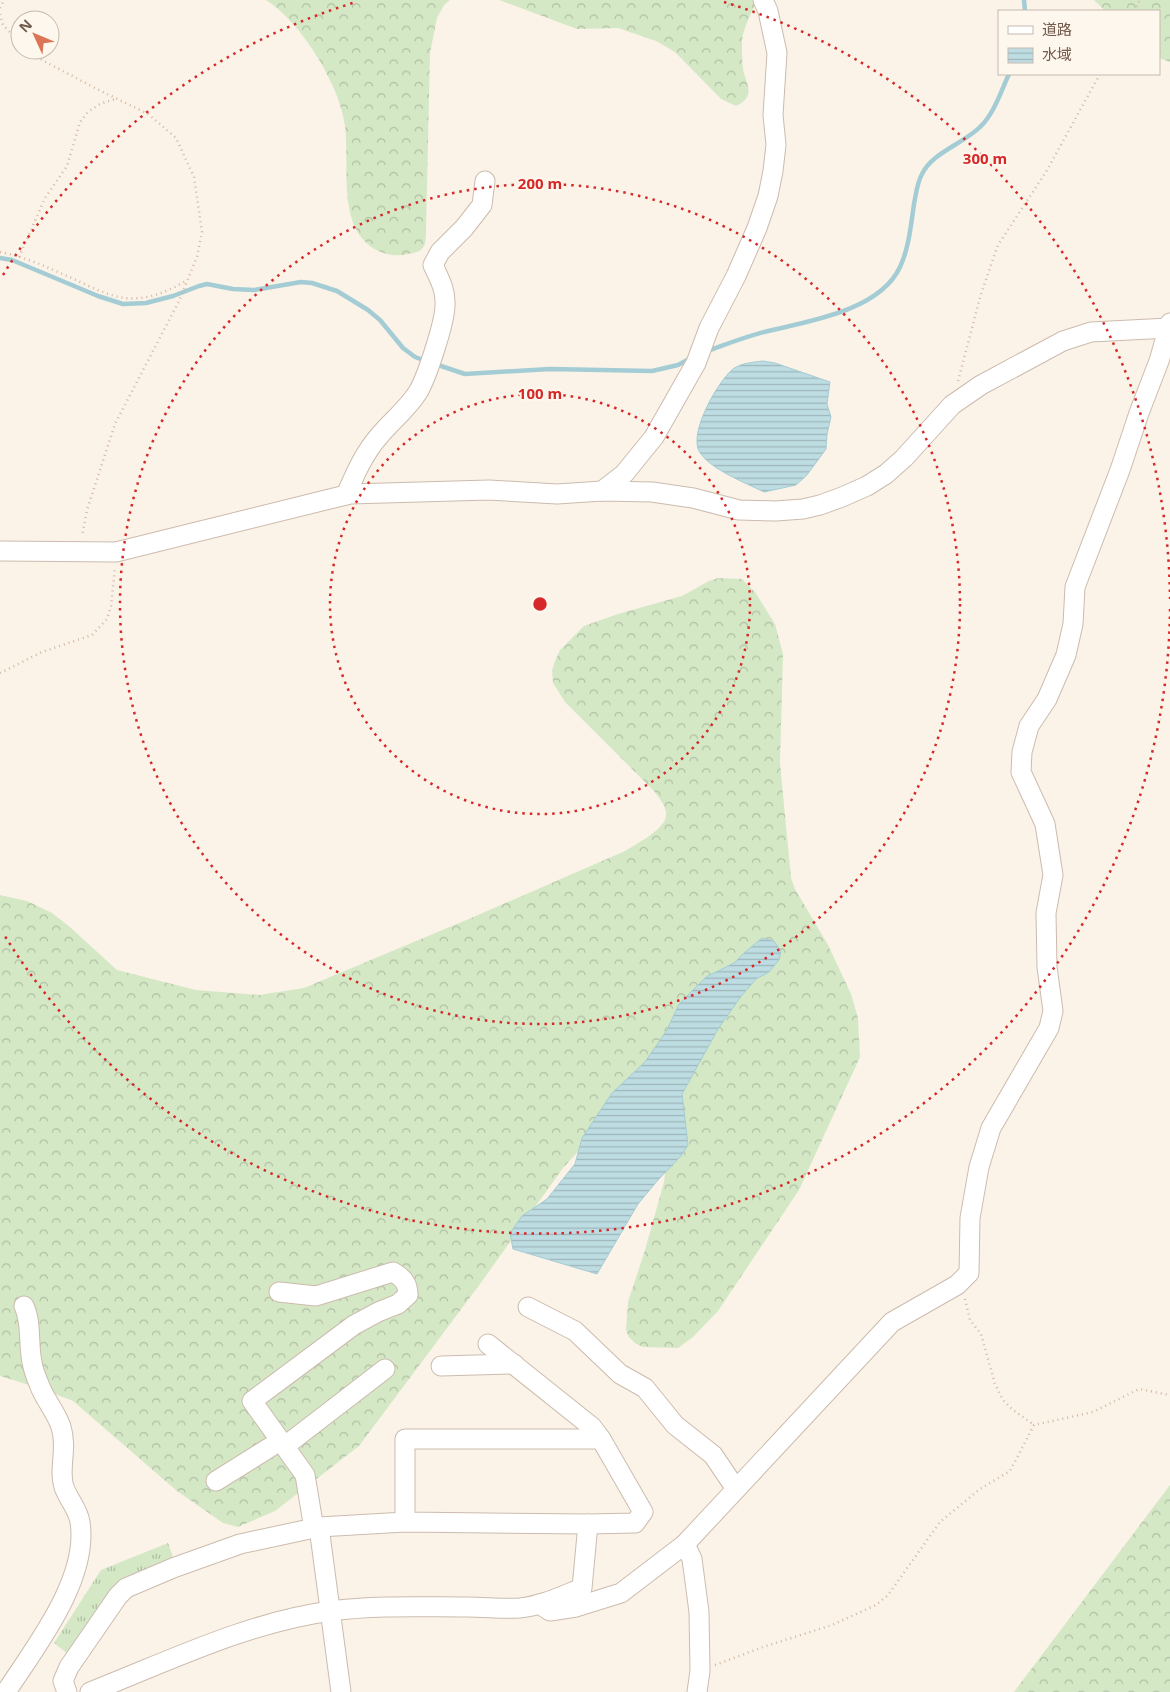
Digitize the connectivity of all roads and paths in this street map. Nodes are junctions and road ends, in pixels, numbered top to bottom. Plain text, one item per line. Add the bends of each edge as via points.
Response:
1 (4, 0) edge
2 (764, 0) edge
3 (0, 8) edge
4 (0, 14) edge
5 (10, 32) edge
6 (42, 60) edge
7 (1099, 75) edge
8 (116, 99) junction
9 (485, 181) dead end
10 (0, 252) edge
11 (19, 256) junction
12 (187, 281) junction
13 (1169, 325) edge
14 (952, 405) junction
15 (602, 491) junction
16 (346, 495) junction
17 (0, 551) edge
18 (116, 552) junction
19 (79, 553) junction
20 (0, 673) edge
21 (962, 1280) junction
22 (279, 1292) dead end
23 (24, 1306) dead end
24 (528, 1307) dead end
25 (488, 1344) dead end
26 (514, 1364) junction
27 (441, 1366) dead end
28 (385, 1369) dead end
29 (1170, 1395) edge
30 (1034, 1425) junction
31 (601, 1438) junction
32 (282, 1444) junction
33 (216, 1481) dead end
34 (736, 1489) junction
35 (405, 1522) junction
36 (588, 1524) junction
37 (319, 1527) junction
38 (685, 1544) junction
39 (539, 1604) junction
40 (330, 1611) junction
41 (700, 1671) junction
42 (6, 1692) edge
43 (67, 1692) edge
44 (90, 1692) edge
45 (341, 1692) edge
46 (697, 1692) edge

1 - 3 path
2 - 15 street via 777,53 773,115 776,145 768,196 757,228 709,328 696,363 654,437 624,474
4 - 5 path via 3,25
6 - 8 path
7 - 14 path via 1046,172 998,245
8 - 11 path via 100,104 80,122 67,166 45,198
8 - 12 path via 148,114 176,138 194,177 202,232 197,257
9 - 16 street via 482,205 440,252 433,265 442,284 446,304 423,382 404,410 378,436 358,466
10 - 11 path
11 - 12 path via 123,298 139,299 160,294
12 - 19 path via 115,424 87,510
13 - 14 street via 1091,332 1062,341 981,384
13 - 21 street via 1120,470 1074,587 1073,624 1066,655 1047,699 1029,726 1022,752 1021,772 1045,824 1052,875 1046,913 1047,968 1053,1011 1049,1028 991,1128 979,1167 970,1218 969,1273
14 - 15 street via 886,474 820,505 776,511 739,510 694,498 652,492
15 - 16 street via 557,494 489,490
16 - 18 street
17 - 19 street
18 - 19 street
18 - 20 path via 107,620 92,635 42,652
21 - 30 path via 970,1320 981,1334 995,1384 1003,1400
21 - 34 street via 957,1286 892,1322
22 - 32 street via 316,1296 393,1272 408,1287 408,1295 398,1304 354,1325 252,1401
23 - 42 street via 32,1362 41,1391 61,1426 65,1441 62,1476 64,1488 79,1519 80,1550 75,1572 61,1603
24 - 34 street via 575,1331 620,1374 645,1388 675,1425 713,1455
25 - 26 street
26 - 27 street
26 - 31 street via 592,1427
28 - 32 street
29 - 30 path via 1139,1389 1093,1412
30 - 41 path via 1010,1471 980,1489 940,1522 888,1595 876,1605 832,1625
31 - 35 street via 405,1439
31 - 36 street via 643,1512 635,1523
32 - 33 street
32 - 37 street via 305,1476 313,1523
34 - 38 street
35 - 36 street
35 - 37 street
36 - 39 street via 582,1588
37 - 40 street
37 - 43 street via 240,1544 126,1588 69,1667 63,1681
38 - 39 street via 621,1592 576,1607 550,1611
38 - 41 street via 692,1559
39 - 40 street via 521,1608 418,1606
40 - 44 street via 274,1622 237,1634
40 - 45 street
41 - 46 street

